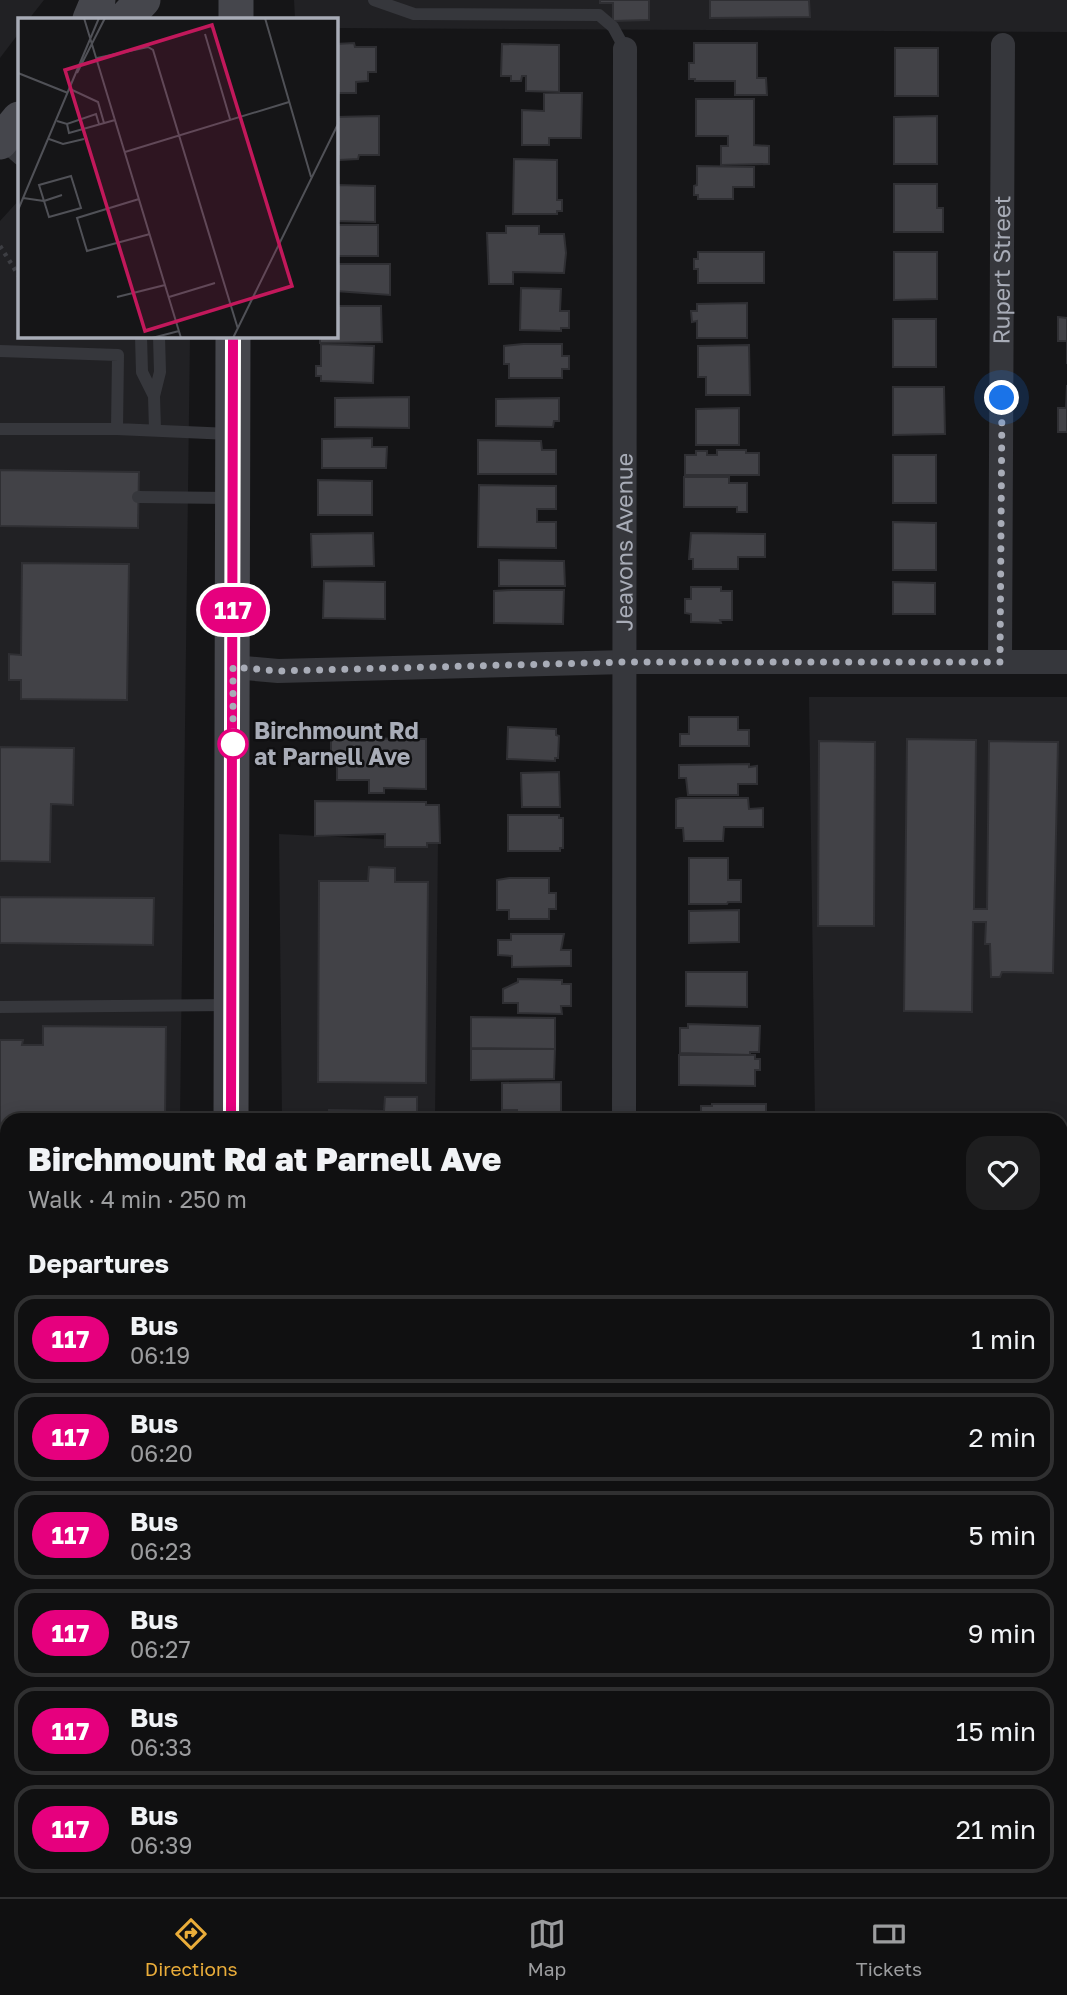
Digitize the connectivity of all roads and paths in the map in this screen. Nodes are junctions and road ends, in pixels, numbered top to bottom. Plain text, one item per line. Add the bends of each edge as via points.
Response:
1 (97, 0) edge
2 (143, 0) edge
3 (236, 0) edge
4 (373, 0) edge
5 (90, 18) edge
6 (126, 18) edge
7 (236, 18) edge
8 (1003, 45) dead end
9 (625, 49) joint
10 (18, 120) edge
11 (0, 142) edge
12 (18, 158) edge
13 (0, 246) edge
14 (18, 274) edge
15 (141, 338) edge
16 (159, 338) edge
17 (233, 338) edge
18 (0, 351) edge
19 (154, 396) junction
20 (0, 429) edge
21 (117, 429) junction
22 (155, 430) junction
23 (232, 434) junction
24 (138, 496) dead end
25 (233, 498) junction
26 (626, 662) junction
27 (1000, 662) junction
28 (1067, 662) edge
29 (233, 667) junction
30 (232, 1005) junction
31 (0, 1007) edge
32 (231, 1113) edge
33 (624, 1113) edge

1 - 5 main road
2 - 6 main road
3 - 7 main road
4 - 9 lane via 414,14 599,15 613,27
8 - 27 street, Rupert Street
9 - 26 street, Jeavons Avenue
10 - 11 main road
11 - 12 lane
13 - 14 path
15 - 19 lane via 142,372
16 - 19 lane via 160,372
17 - 23 main road
18 - 21 lane via 118,355
19 - 22 lane
20 - 21 lane
21 - 22 lane
22 - 23 lane
23 - 25 main road
24 - 25 lane
25 - 29 main road
26 - 27 street
26 - 29 street via 278,671
26 - 33 street, Jeavons Avenue
27 - 28 street
29 - 30 main road
30 - 31 lane
30 - 32 main road

